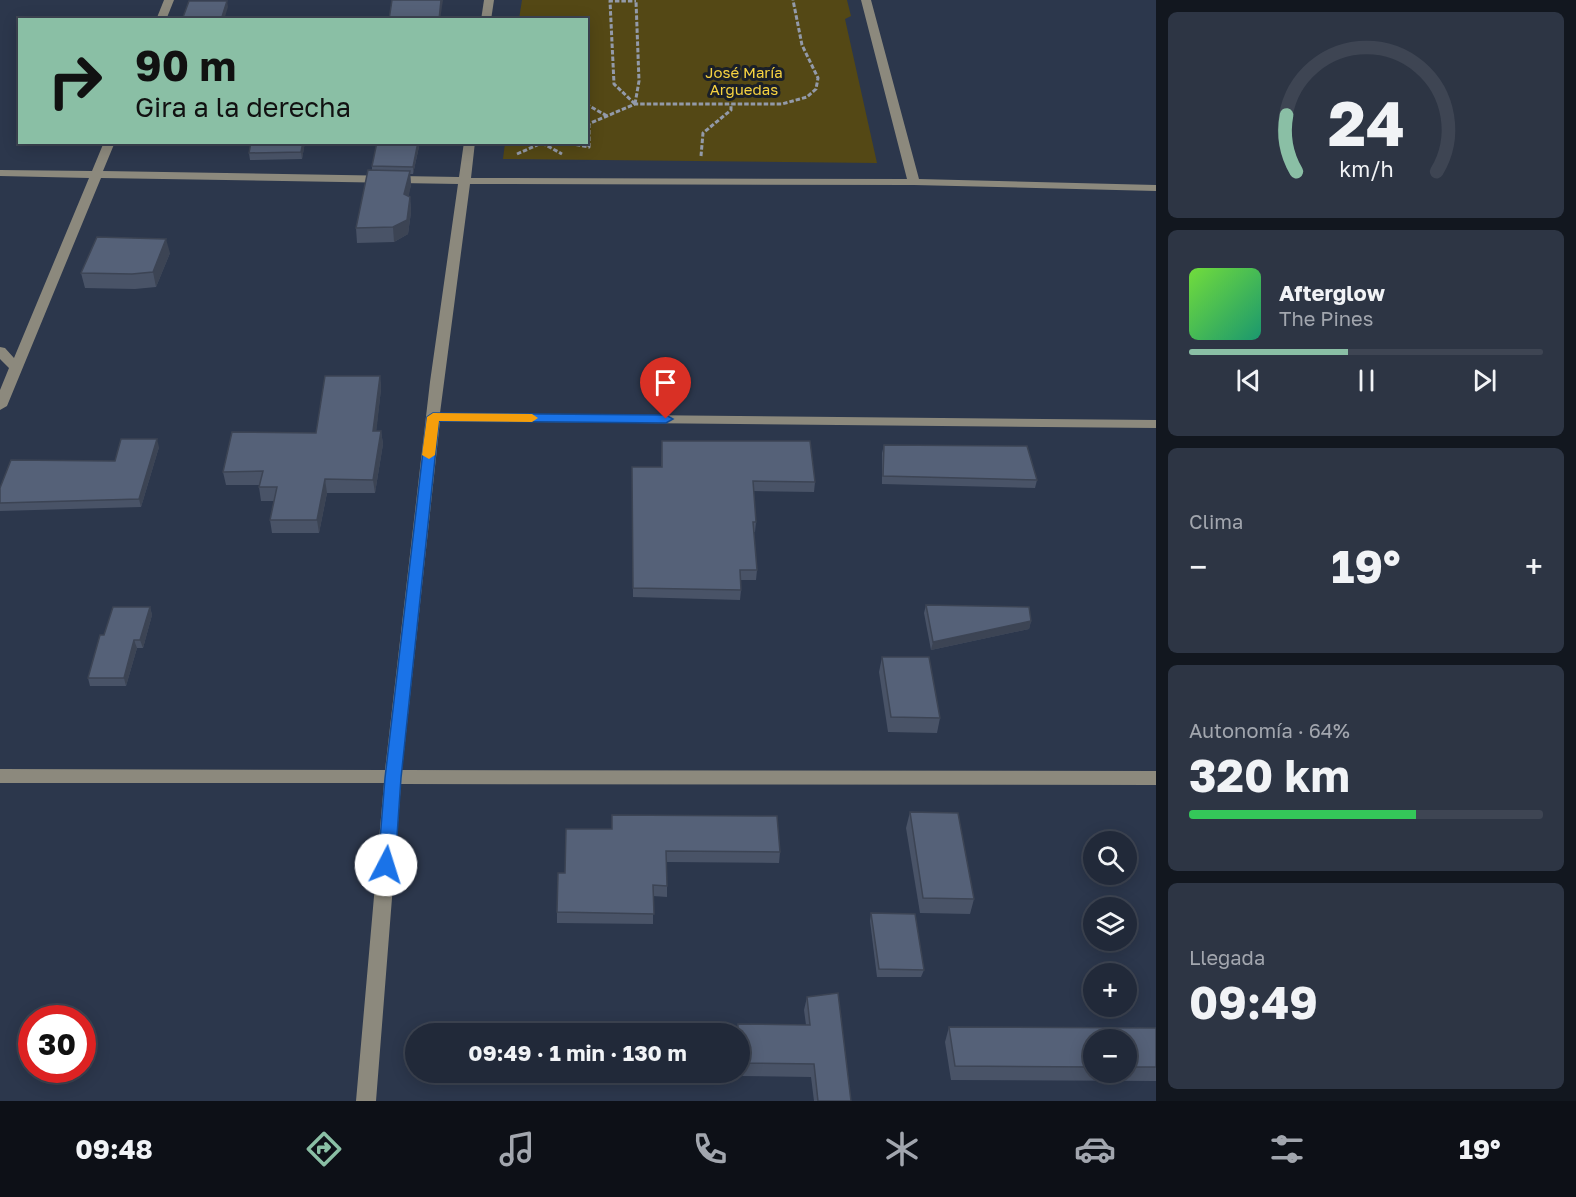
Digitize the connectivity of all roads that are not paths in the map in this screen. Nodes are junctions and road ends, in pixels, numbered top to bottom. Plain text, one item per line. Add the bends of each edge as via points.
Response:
1 (169, 0) edge
2 (489, 0) edge
3 (866, 0) edge
4 (162, 18) edge
5 (486, 18) edge
6 (109, 144) edge
7 (470, 144) edge
8 (0, 173) edge
9 (97, 173) junction
10 (464, 181) junction
11 (914, 182) junction
12 (1156, 188) edge
13 (0, 351) edge
14 (16, 368) junction
15 (0, 406) edge
16 (433, 417) junction
17 (1156, 424) edge
18 (0, 776) edge
19 (393, 778) junction
20 (1156, 778) edge
21 (366, 1101) edge

1 - 4 street
2 - 5 street
3 - 11 street
6 - 9 street
7 - 10 street
8 - 9 street
9 - 10 street
9 - 14 street
10 - 11 street
10 - 16 street
11 - 12 street
13 - 14 street
14 - 15 street
16 - 17 street
16 - 19 street
18 - 19 street
19 - 20 street
19 - 21 street

